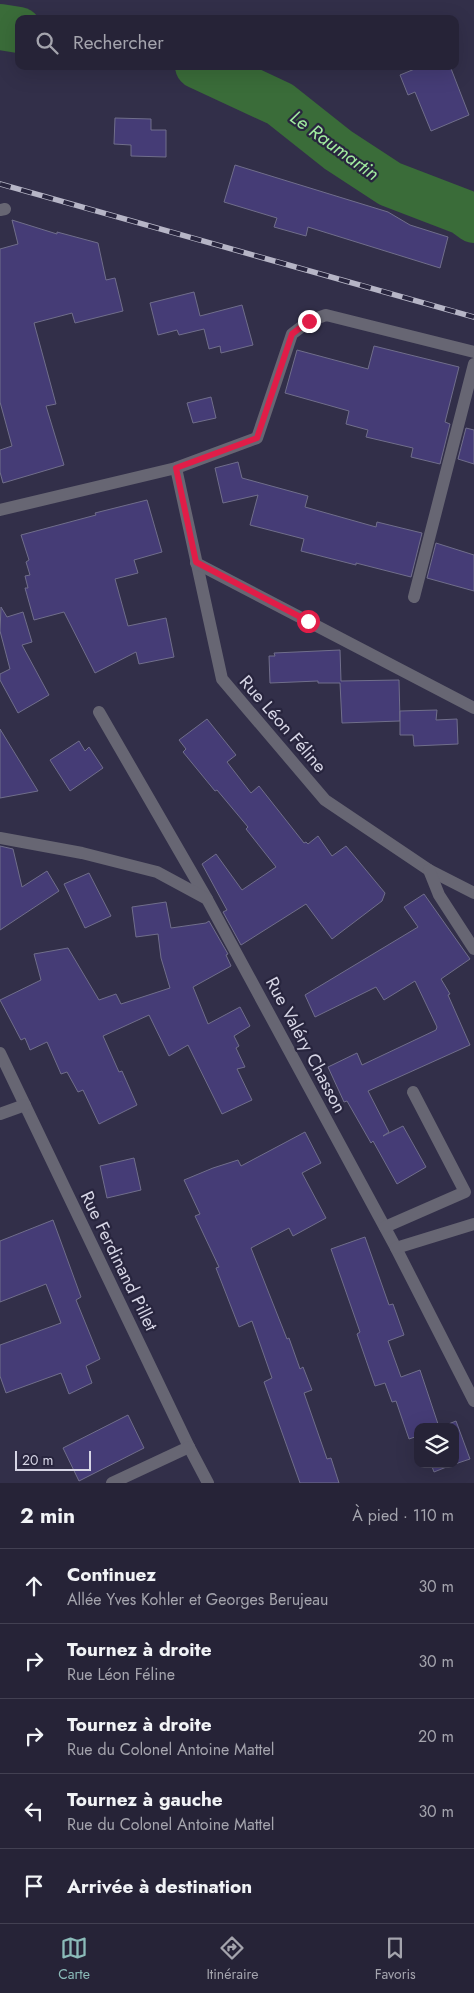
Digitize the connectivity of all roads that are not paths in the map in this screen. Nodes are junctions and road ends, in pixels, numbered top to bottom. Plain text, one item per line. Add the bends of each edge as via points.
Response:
1 (474, 352) edge
2 (474, 364) edge
3 (176, 468) junction
4 (0, 510) edge
5 (196, 562) junction
6 (414, 597) dead end
7 (474, 708) edge
8 (99, 712) dead end
9 (0, 838) edge
10 (429, 870) junction
11 (474, 893) edge
12 (207, 899) junction
13 (474, 949) edge
14 (0, 1053) edge
15 (413, 1092) dead end
16 (25, 1105) junction
17 (0, 1114) edge
18 (474, 1224) edge
19 (385, 1227) junction
20 (396, 1248) junction
21 (474, 1401) edge
22 (189, 1447) junction
23 (112, 1483) edge
24 (208, 1483) edge

1 - 3 street via 326,315 309,321 292,334 257,438
2 - 6 street
3 - 4 street
3 - 5 street, Rue Léon Féline
5 - 7 street
5 - 10 street, Rue Léon Féline via 222,679 325,800
8 - 12 street, Rue Valéry Chasson
9 - 12 street via 82,853 157,872
10 - 11 street, Rue Léon Féline
10 - 13 street via 439,895
12 - 19 street, Rue Valéry Chasson
14 - 16 street, Rue Ferdinand Pillet
15 - 19 street via 465,1192
16 - 17 street
16 - 22 street, Rue Ferdinand Pillet
18 - 20 street
19 - 20 street, Rue Valéry Chasson
20 - 21 street, Rue Valéry Chasson
22 - 23 street
22 - 24 street, Rue Ferdinand Pillet

